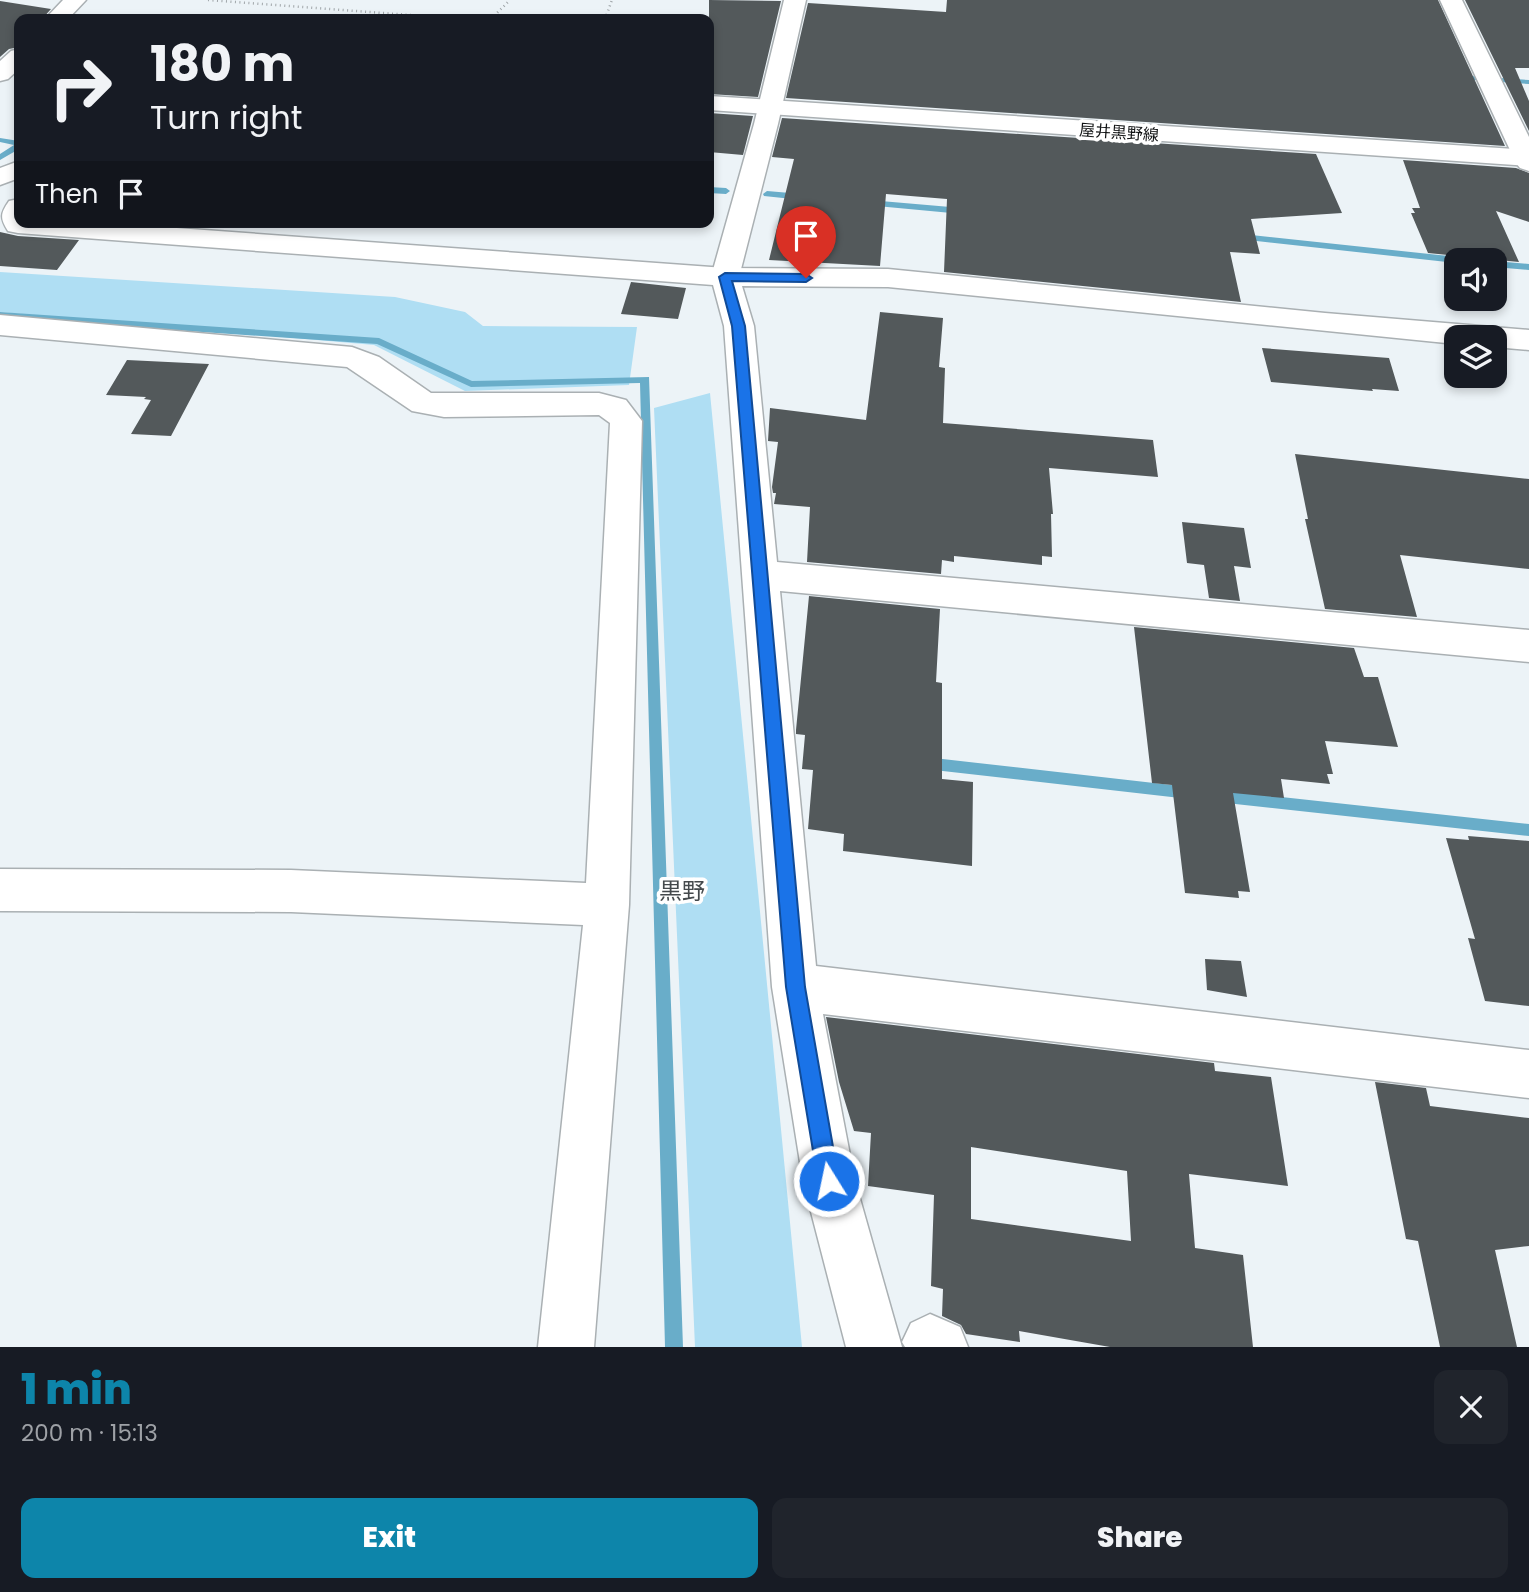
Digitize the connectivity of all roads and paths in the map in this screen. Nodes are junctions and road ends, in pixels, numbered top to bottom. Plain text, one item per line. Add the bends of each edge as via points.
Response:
1 (75, 0) edge
2 (208, 0) edge
3 (510, 0) edge
4 (795, 0) edge
5 (1451, 0) edge
6 (61, 14) edge
7 (397, 14) edge
8 (496, 14) edge
9 (14, 61) edge
10 (0, 74) edge
11 (714, 103) edge
12 (769, 108) junction
13 (1528, 160) edge
14 (59, 228) edge
15 (725, 277) junction
16 (0, 326) edge
17 (1529, 340) edge
18 (761, 575) junction
19 (1529, 646) edge
20 (0, 890) edge
21 (607, 905) junction
22 (795, 987) junction
23 (1529, 1074) edge
24 (566, 1347) edge
25 (874, 1347) edge

1 - 6 street
2 - 7 path
3 - 8 path
4 - 12 street
5 - 13 street
9 - 10 street
11 - 12 street, 屋井黒野線
12 - 13 street, 屋井黒野線
12 - 15 street
14 - 15 street
15 - 17 street via 888,278
15 - 18 street via 739,326
16 - 21 street via 352,357 369,363 423,403 599,404 615,408 626,421
18 - 19 street
18 - 22 street
20 - 21 street via 291,891
21 - 24 street
22 - 23 street
22 - 25 street via 829,1181

